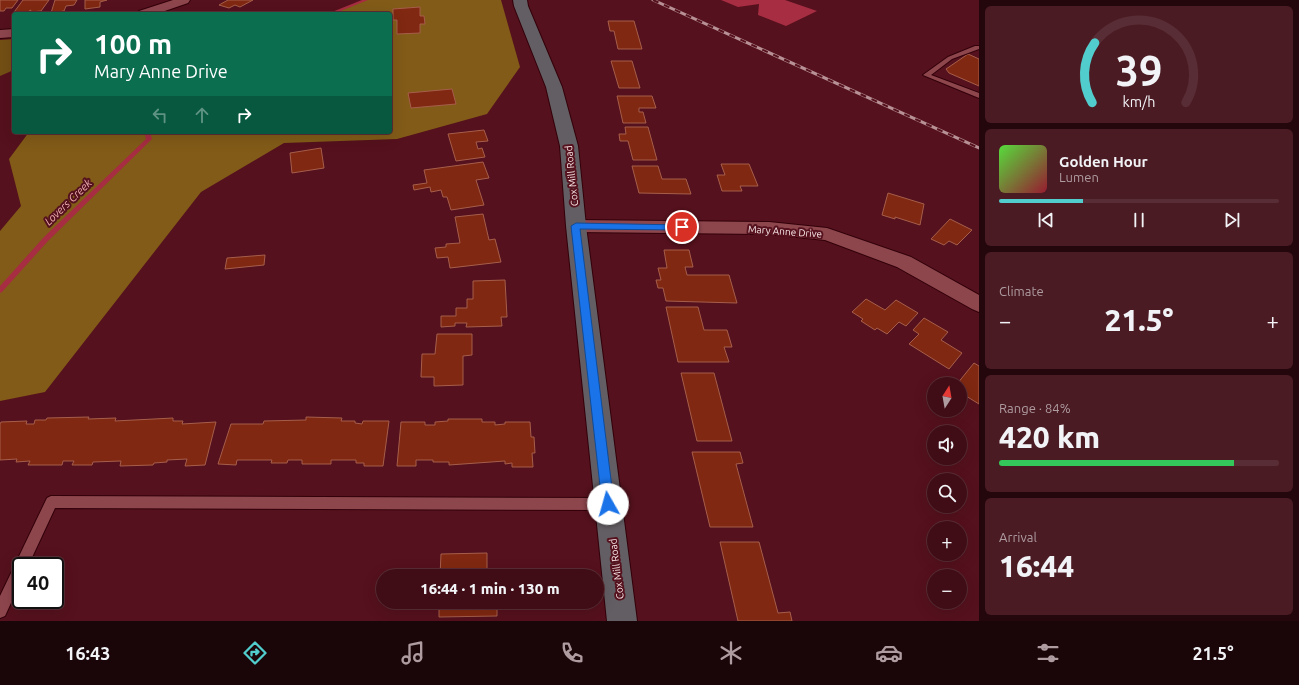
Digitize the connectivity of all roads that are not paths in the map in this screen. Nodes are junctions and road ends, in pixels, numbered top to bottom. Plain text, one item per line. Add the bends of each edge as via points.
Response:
1 (184, 0) edge
2 (520, 0) edge
3 (150, 12) edge
4 (12, 33) edge
5 (0, 34) edge
6 (978, 47) edge
7 (979, 96) edge
8 (576, 226) junction
9 (979, 304) edge
10 (608, 504) junction
11 (25, 557) edge
12 (12, 586) edge
13 (0, 612) edge
14 (622, 621) edge

1 - 3 street
2 - 8 street, Cox Mill Road via 554,87 568,146
4 - 5 street
6 - 7 lane via 950,58 926,75
8 - 9 street, Mary Anne Drive via 769,228 827,234 904,262
8 - 10 street, Cox Mill Road
10 - 11 lane via 51,502
10 - 14 street, Cox Mill Road
12 - 13 lane

